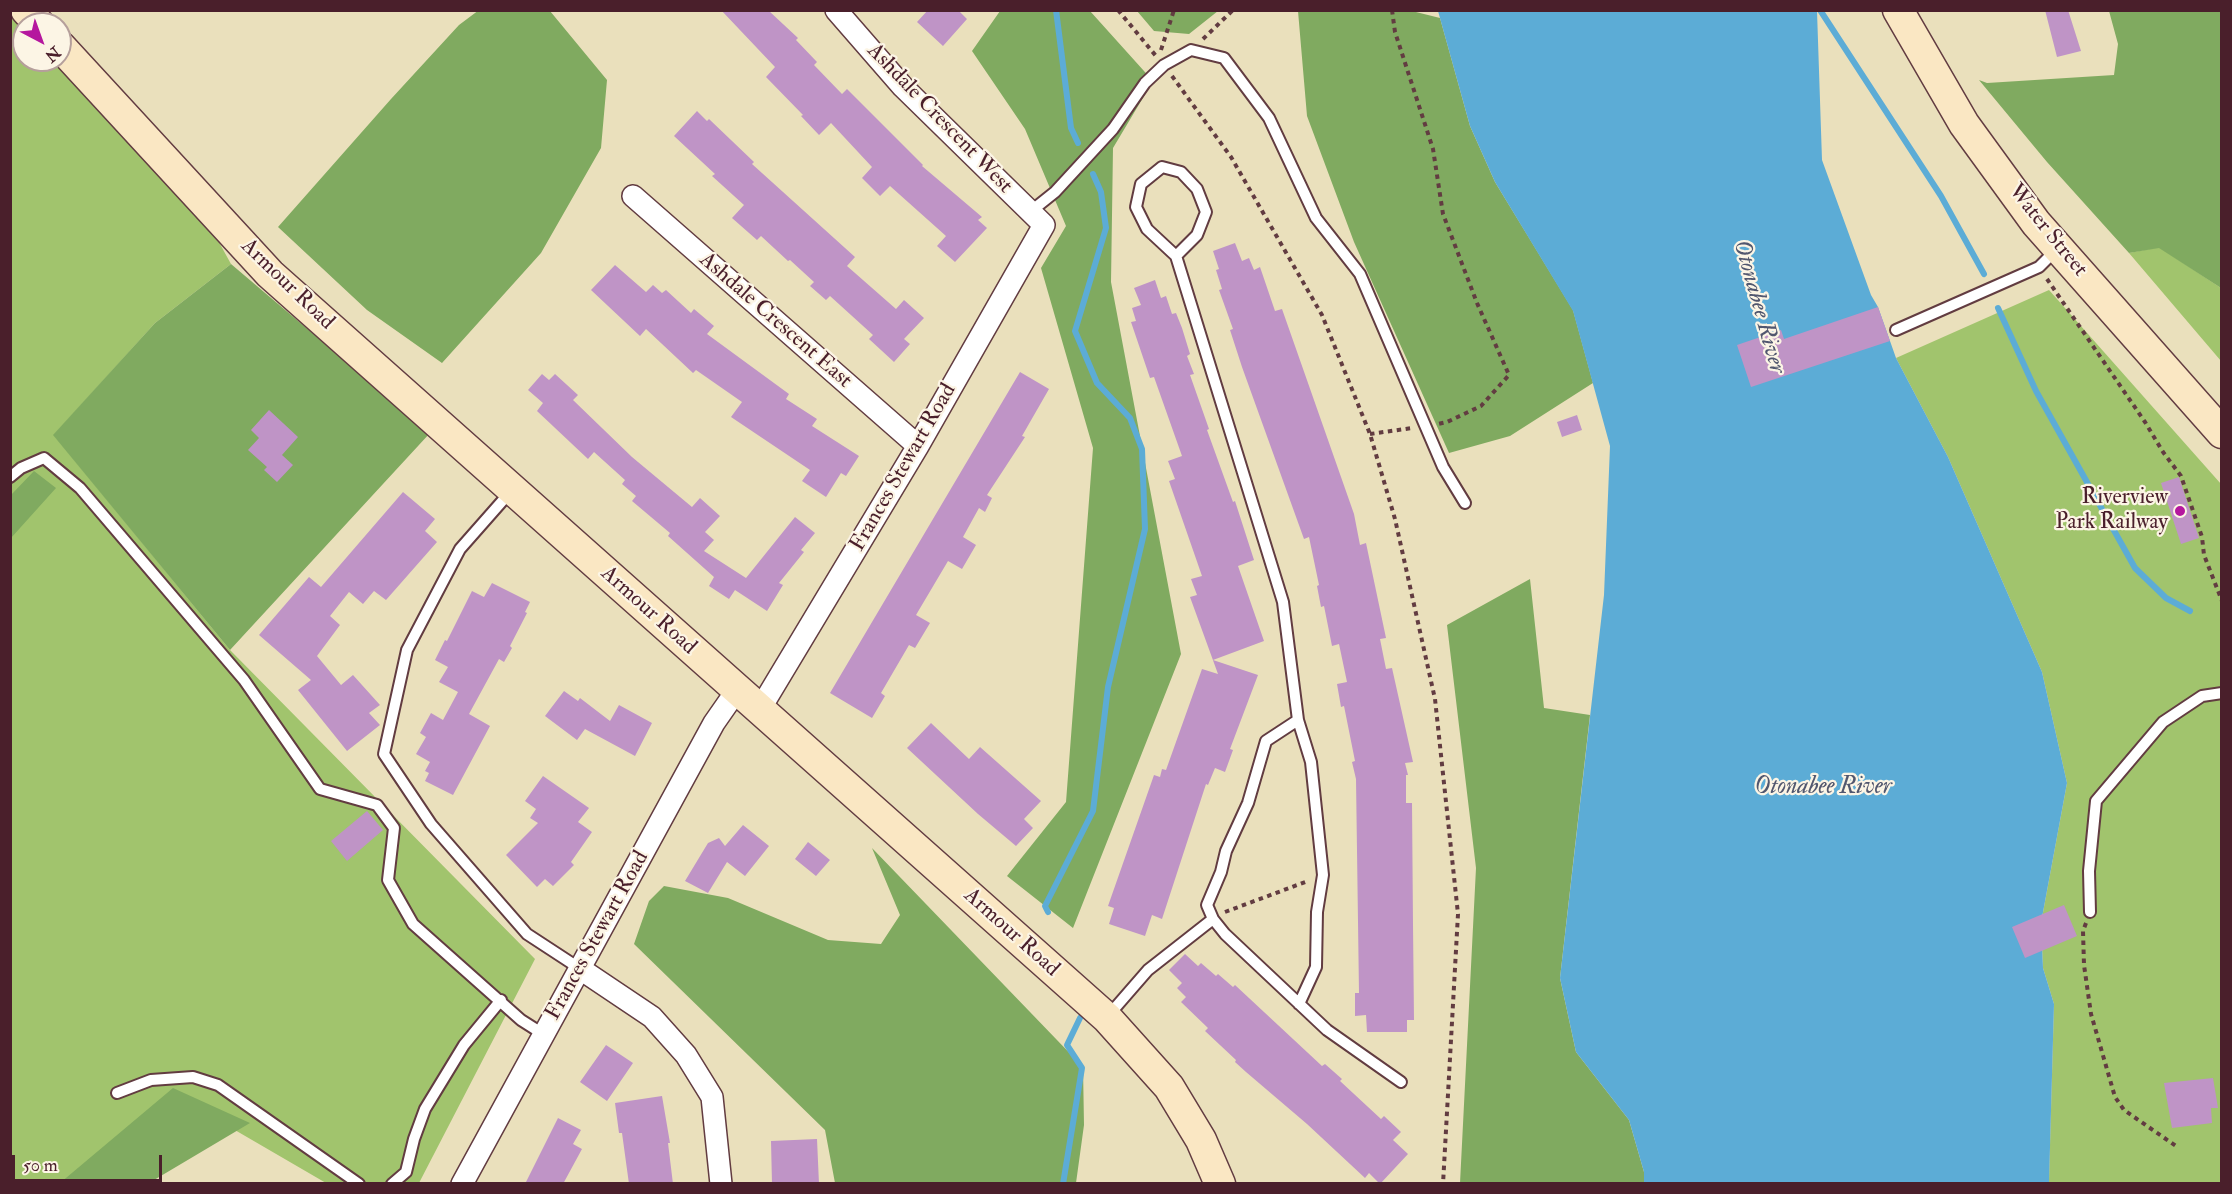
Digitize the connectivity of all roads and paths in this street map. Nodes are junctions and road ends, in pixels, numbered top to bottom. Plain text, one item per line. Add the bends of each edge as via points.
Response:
1 (836, 10) edge
2 (1118, 10) edge
3 (1174, 10) edge
4 (1233, 10) edge
5 (1392, 10) edge
6 (1898, 10) edge
7 (1191, 50) junction
8 (72, 59) edge
9 (1164, 65) junction
10 (633, 196) dead end
11 (1037, 218) junction
12 (1176, 256) junction
13 (2049, 257) junction
14 (1896, 330) dead end
15 (1425, 426) junction
16 (2222, 433) edge
17 (1370, 434) junction
18 (918, 446) junction
19 (10, 477) edge
20 (512, 490) junction
21 (1465, 503) dead end
22 (2222, 601) edge
23 (737, 690) junction
24 (2222, 693) edge
25 (760, 709) junction
26 (1298, 720) junction
27 (1323, 875) junction
28 (2090, 912) joint
29 (1213, 919) junction
30 (579, 968) junction
31 (501, 1000) junction
32 (1299, 1004) junction
33 (1107, 1018) junction
34 (543, 1034) junction
35 (1401, 1082) dead end
36 (117, 1093) dead end
37 (2176, 1146) dead end
38 (358, 1184) edge
39 (393, 1184) edge
40 (462, 1184) edge
41 (721, 1184) edge
42 (1220, 1184) edge
43 (1443, 1184) edge

1 - 11 street, Ashdale Crescent West via 903,87
2 - 3 path via 1158,58
4 - 7 path
5 - 15 path via 1395,32 1433,149 1443,214 1509,375 1481,406 1447,422
6 - 13 main road, Water Street via 1964,124 2036,223
7 - 9 lane
7 - 15 lane via 1224,58 1269,118 1316,218 1360,274
8 - 20 main road, Armour Road via 270,274
9 - 11 lane via 1145,83 1113,129 1054,192
9 - 17 path via 1231,157 1322,315
10 - 18 street, Ashdale Crescent East
11 - 18 street, Frances Stewart Road
12 - 12 lane via 1197,234 1206,212 1197,189 1181,172 1162,167 1141,184 1136,207 1147,229
12 - 26 lane via 1283,602
13 - 14 lane
13 - 16 main road, Water Street
13 - 22 path via 2163,452 2181,476
15 - 17 path
15 - 21 lane
17 - 43 path via 1395,519 1435,699 1457,903
18 - 25 street, Frances Stewart Road
19 - 31 lane via 44,458 80,488 244,680 320,789 376,805 394,828 388,880 413,924
20 - 23 main road, Armour Road
20 - 30 lane via 460,549 407,650 384,754 431,824 527,934
23 - 25 main road, Armour Road
23 - 30 street, Frances Stewart Road via 714,723
24 - 28 lane via 2202,696 2163,722 2096,801 2089,870
25 - 33 main road, Armour Road
26 - 27 lane via 1311,762
26 - 29 lane via 1266,741 1248,803 1208,905
27 - 29 path
27 - 32 lane via 1317,912 1316,967
28 - 37 path via 2083,931 2084,965 2091,1014 2115,1097 2124,1110
29 - 32 lane
29 - 33 lane via 1148,970
30 - 34 street, Frances Stewart Road
30 - 41 street via 652,1017 686,1055 712,1097
31 - 34 lane
31 - 39 lane via 464,1045 425,1109 406,1172
32 - 35 lane via 1327,1030
33 - 42 main road, Armour Road via 1169,1087 1201,1140
34 - 40 street, Frances Stewart Road
36 - 38 lane via 151,1080 193,1077 218,1085

